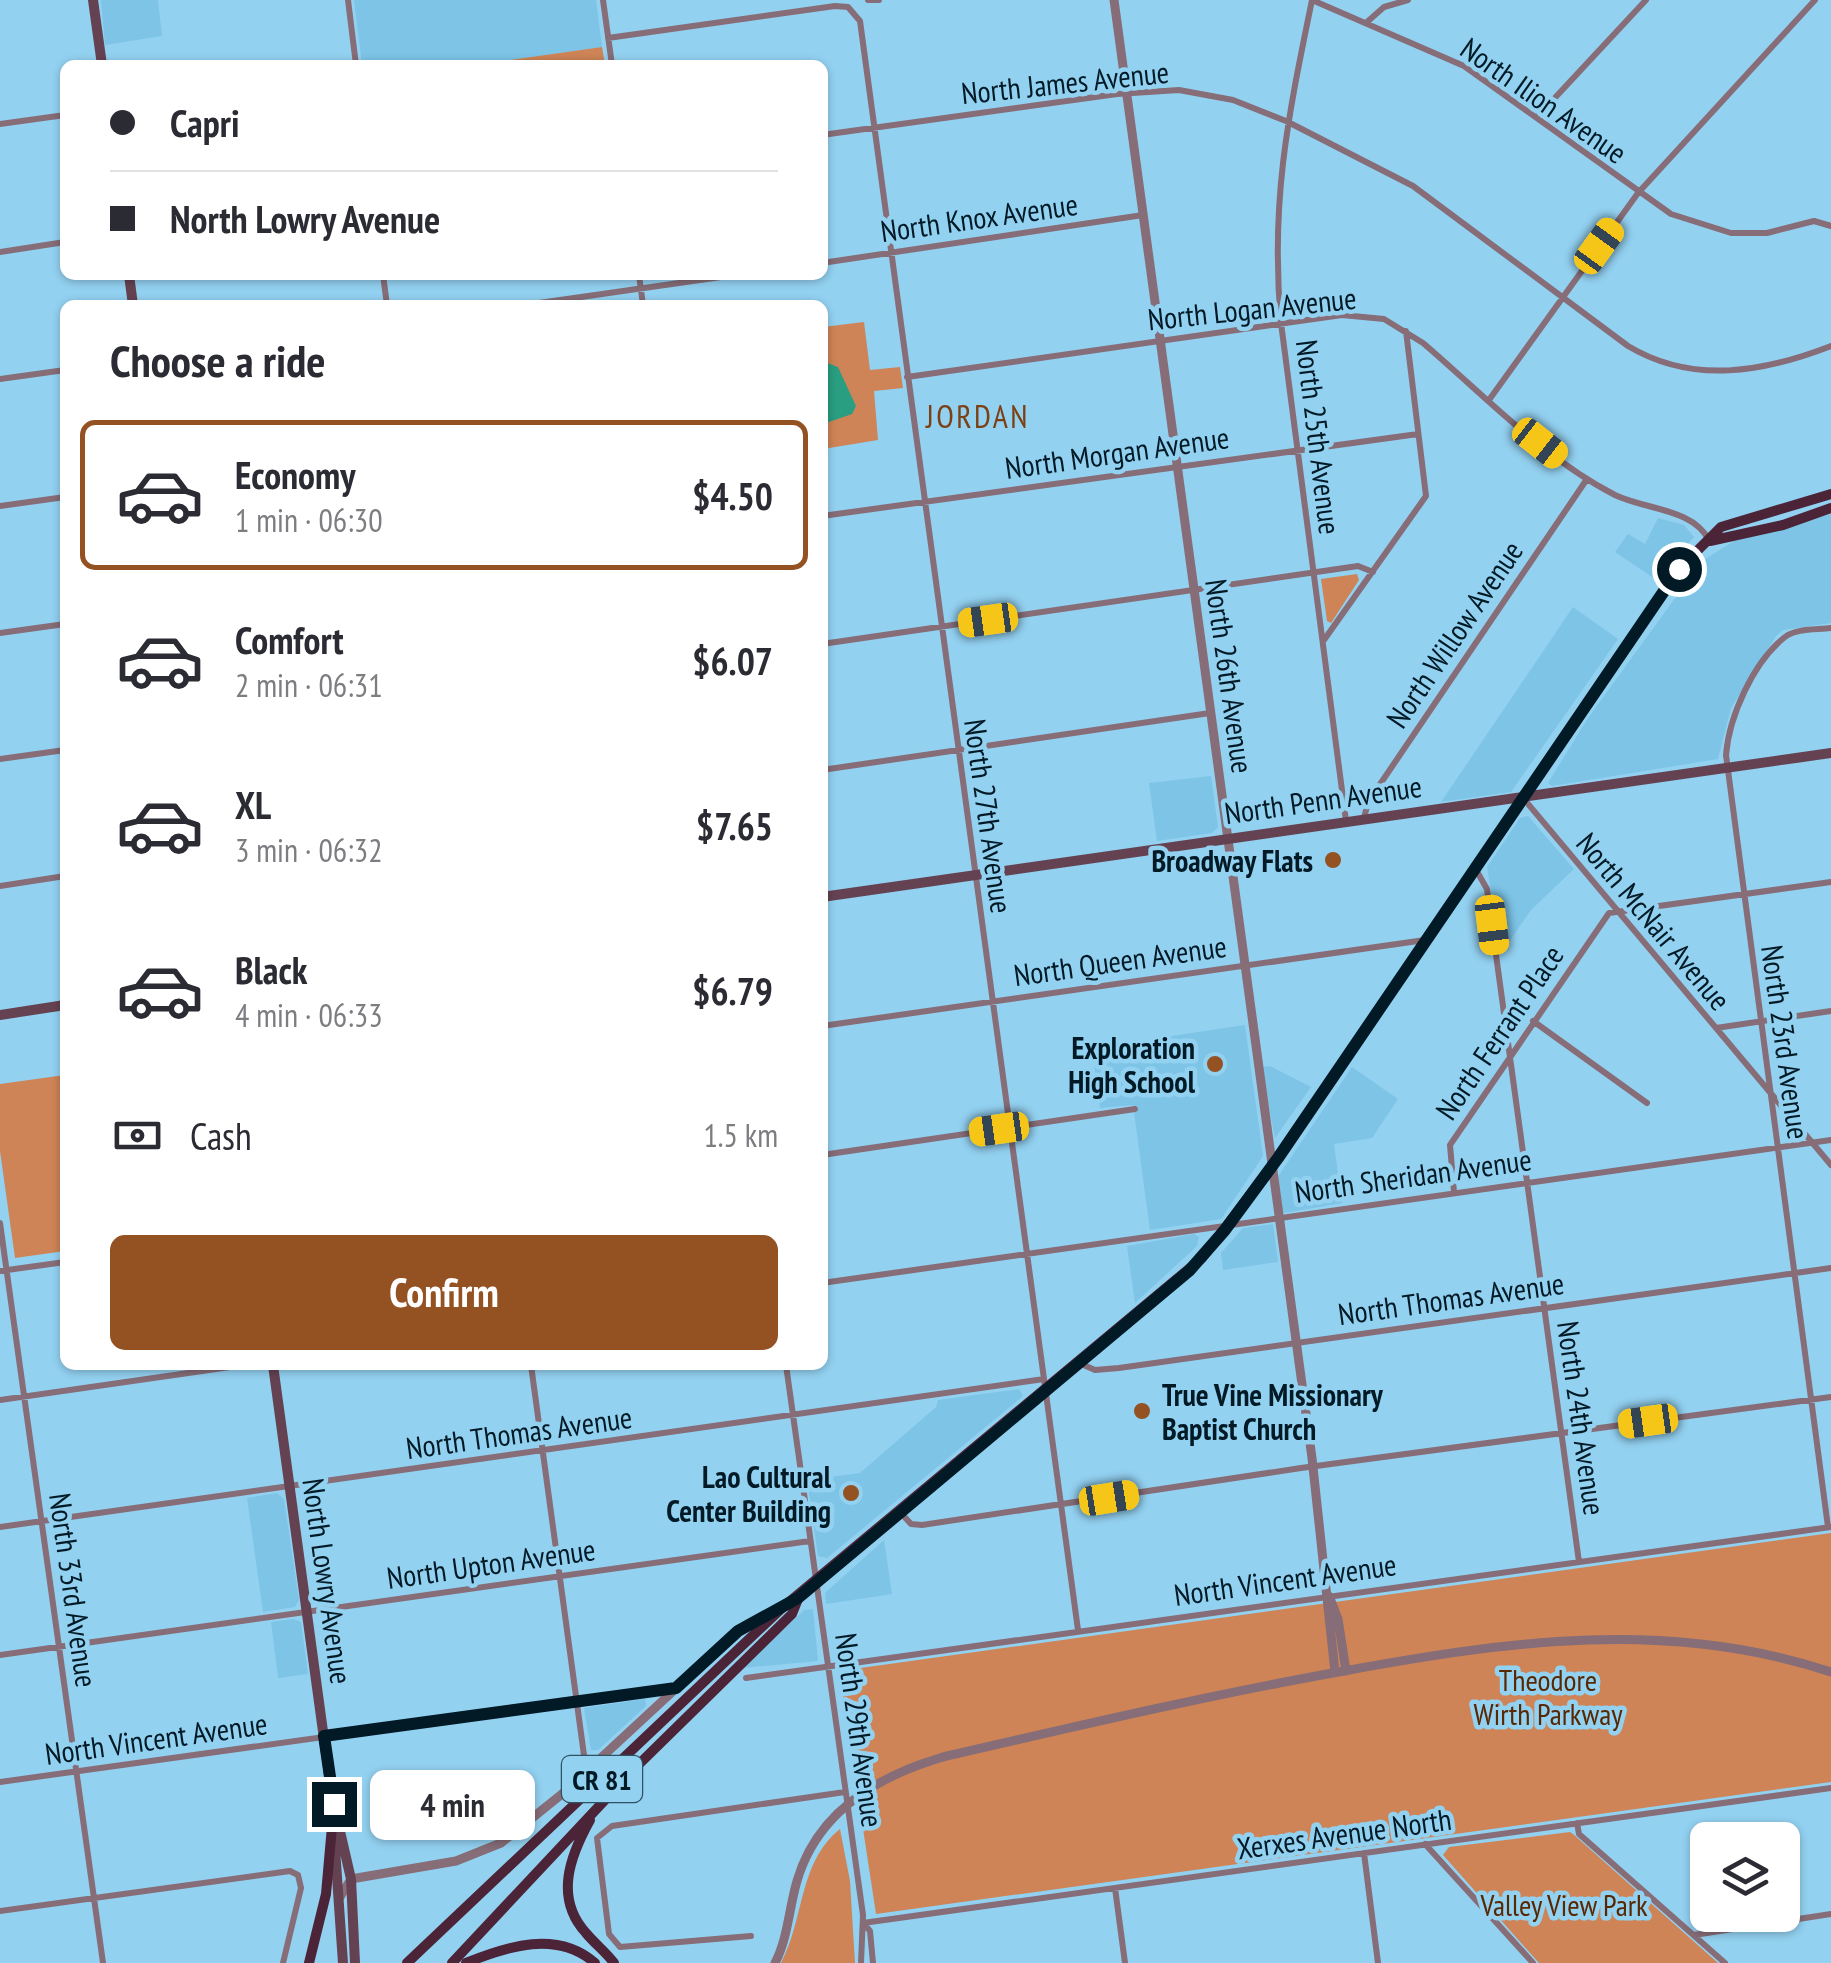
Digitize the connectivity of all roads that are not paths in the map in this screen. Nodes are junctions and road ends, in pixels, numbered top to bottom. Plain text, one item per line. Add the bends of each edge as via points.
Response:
1 (93, 0) edge
2 (348, 0) edge
3 (603, 0) edge
4 (868, 0) edge
5 (879, 0) edge
6 (1114, 0) edge
7 (1312, 0) edge
8 (1408, 0) edge
9 (1646, 0) edge
10 (1815, 0) edge
11 (1367, 22) junction
12 (608, 38) junction
13 (101, 60) edge
14 (355, 60) edge
15 (611, 60) edge
16 (1126, 93) junction
17 (60, 116) edge
18 (1538, 116) junction
19 (1286, 121) junction
20 (0, 124) edge
21 (874, 128) junction
22 (828, 134) edge
23 (1638, 194) junction
24 (1143, 215) junction
25 (1831, 226) edge
26 (60, 243) edge
27 (0, 252) edge
28 (891, 253) junction
29 (828, 262) edge
30 (639, 280) edge
31 (698, 280) edge
32 (640, 288) junction
33 (1561, 297) junction
34 (559, 300) edge
35 (641, 300) edge
36 (1281, 322) junction
37 (1406, 331) junction
38 (1160, 340) junction
39 (1831, 346) edge
40 (60, 371) edge
41 (907, 377) junction
42 (0, 378) edge
43 (1489, 400) junction
44 (1418, 434) junction
45 (1298, 450) junction
46 (1176, 466) junction
47 (1587, 479) junction
48 (1831, 494) edge
49 (60, 498) edge
50 (924, 502) junction
51 (0, 506) edge
52 (1831, 508) edge
53 (828, 515) edge
54 (1709, 541) junction
55 (1314, 572) junction
56 (1373, 572) junction
57 (1193, 589) junction
58 (60, 625) edge
59 (940, 627) junction
60 (1831, 628) edge
61 (0, 633) edge
62 (1323, 641) junction
63 (828, 643) edge
64 (1210, 713) junction
65 (957, 750) junction
66 (60, 751) edge
67 (1831, 753) edge
68 (0, 759) edge
69 (1727, 767) junction
70 (828, 769) edge
71 (1522, 797) junction
72 (1364, 818) junction
73 (1346, 820) junction
74 (1226, 839) junction
75 (1475, 866) junction
76 (974, 875) junction
77 (60, 877) edge
78 (1831, 882) edge
79 (0, 886) edge
80 (1744, 894) junction
81 (828, 896) edge
82 (1617, 911) junction
83 (1425, 940) junction
84 (1243, 964) junction
85 (991, 1002) junction
86 (60, 1006) edge
87 (1831, 1012) edge
88 (0, 1015) edge
89 (1534, 1021) junction
90 (1761, 1021) junction
91 (828, 1025) edge
92 (1716, 1028) junction
93 (1509, 1054) junction
94 (1770, 1093) junction
95 (1646, 1103) dead end
96 (1135, 1109) dead end
97 (1009, 1128) junction
98 (1831, 1140) edge
99 (1812, 1142) junction
100 (1778, 1147) junction
101 (828, 1154) edge
102 (1831, 1164) edge
103 (1270, 1167) junction
104 (1527, 1182) junction
105 (1454, 1192) junction
106 (1277, 1218) junction
107 (0, 1223) edge
108 (1228, 1226) junction
109 (1026, 1254) junction
110 (60, 1263) edge
111 (1831, 1268) edge
112 (3, 1271) edge
113 (1794, 1273) junction
114 (828, 1282) edge
115 (1544, 1308) junction
116 (1296, 1342) junction
117 (1080, 1363) junction
118 (209, 1370) edge
119 (275, 1370) edge
120 (532, 1370) edge
121 (787, 1370) edge
122 (1045, 1385) junction
123 (24, 1396) junction
124 (1831, 1397) edge
125 (0, 1400) edge
126 (1811, 1400) junction
127 (794, 1415) junction
128 (1562, 1433) junction
129 (542, 1451) junction
130 (1312, 1467) junction
131 (290, 1486) junction
132 (1061, 1505) junction
133 (900, 1512) junction
134 (41, 1521) junction
135 (0, 1527) edge
136 (1830, 1527) edge
137 (810, 1541) junction
138 (1578, 1562) junction
139 (560, 1576) junction
140 (816, 1582) junction
141 (1329, 1596) junction
142 (798, 1598) junction
143 (783, 1606) junction
144 (308, 1610) junction
145 (1078, 1630) junction
146 (59, 1646) junction
147 (0, 1654) edge
148 (828, 1666) junction
149 (1340, 1672) junction
150 (1831, 1672) edge
151 (746, 1678) dead end
152 (676, 1688) junction
153 (577, 1702) junction
154 (324, 1736) junction
155 (586, 1771) junction
156 (76, 1772) junction
157 (0, 1782) edge
158 (1831, 1788) edge
159 (845, 1792) junction
160 (334, 1804) junction
161 (599, 1805) junction
162 (847, 1806) junction
163 (1578, 1823) junction
164 (1425, 1844) junction
165 (1364, 1853) junction
166 (351, 1879) junction
167 (1115, 1888) junction
168 (340, 1897) junction
169 (94, 1898) junction
170 (0, 1910) edge
171 (1831, 1914) edge
172 (863, 1923) junction
173 (1694, 1935) junction
174 (751, 1936) dead end
175 (356, 1959) edge
176 (103, 1963) edge
177 (284, 1963) edge
178 (309, 1963) edge
179 (342, 1963) edge
180 (407, 1963) edge
181 (452, 1963) edge
182 (466, 1963) edge
183 (595, 1963) edge
184 (614, 1963) edge
185 (775, 1963) edge
186 (861, 1963) edge
187 (874, 1963) edge
188 (1125, 1963) edge
189 (1378, 1963) edge
190 (1532, 1963) edge
191 (1725, 1963) edge

1 - 13 main road
2 - 14 street
3 - 12 street
4 - 5 street
6 - 16 street, North 26th Avenue
7 - 11 street, North Ilion Avenue
7 - 19 street, North 25th Avenue
8 - 11 street via 1384,7
9 - 18 street
10 - 23 street
11 - 18 street, North Ilion Avenue via 1464,66
12 - 15 street
12 - 21 street, North 27th Avenue via 834,6 852,10 861,29
16 - 19 street, North James Avenue via 1208,94
16 - 21 street, North James Avenue
16 - 24 street, North 26th Avenue
17 - 20 street
18 - 23 street, North Ilion Avenue
19 - 33 street, North James Avenue via 1413,186
19 - 36 street, North 25th Avenue via 1276,202
21 - 22 street, North James Avenue
21 - 28 street, North 27th Avenue
23 - 25 street, North Ilion Avenue via 1671,214 1731,233 1814,221
23 - 33 street
24 - 28 street, North Knox Avenue
24 - 38 street, North 26th Avenue
26 - 27 street
28 - 29 street, North Knox Avenue
28 - 41 street, North 27th Avenue
30 - 32 street
31 - 32 street
32 - 34 street
32 - 35 street
33 - 39 street, North James Avenue via 1641,354 1698,371 1754,368
33 - 43 street
36 - 37 street, North Logan Avenue via 1365,315
36 - 38 street, North Logan Avenue
36 - 45 street, North 25th Avenue
37 - 43 street, North Logan Avenue
37 - 44 street
38 - 41 street, North Logan Avenue
38 - 46 street, North 26th Avenue
40 - 42 street
41 - 50 street, North 27th Avenue
43 - 47 street, North Logan Avenue
44 - 45 street, North Morgan Avenue
44 - 56 street via 1426,496
45 - 46 street, North Morgan Avenue
45 - 55 street, North 25th Avenue
46 - 50 street, North Morgan Avenue
46 - 57 street, North 26th Avenue
47 - 54 street, North Logan Avenue via 1697,522
47 - 72 street, North Willow Avenue via 1368,802
48 - 54 main road, CR 81 via 1721,527
49 - 51 street
50 - 53 street, North Morgan Avenue
50 - 59 street, North 27th Avenue
52 - 54 main road
54 - 71 main road, CR 81 via 1679,569
55 - 56 street via 1358,566
55 - 57 street
55 - 62 street, North 25th Avenue
56 - 62 street
57 - 59 street
57 - 64 street, North 26th Avenue
58 - 61 street
59 - 63 street
59 - 65 street, North 27th Avenue
60 - 69 street, North 23rd Avenue via 1784,637 1736,711
62 - 73 street, North 25th Avenue
64 - 65 street
64 - 74 street, North 26th Avenue
65 - 70 street
65 - 76 street, North 27th Avenue
66 - 68 street
67 - 69 main road, North Penn Avenue
69 - 71 main road, North Penn Avenue
69 - 80 street, North 23rd Avenue
71 - 72 main road, North Penn Avenue
71 - 75 main road, CR 81
71 - 82 street, North McNair Avenue
72 - 73 main road, North Penn Avenue
73 - 74 main road, North Penn Avenue
74 - 76 main road, North Penn Avenue
74 - 84 street, North 26th Avenue
75 - 83 main road, CR 81
75 - 93 street, North 24th Avenue via 1487,889
76 - 81 main road, North Penn Avenue
76 - 85 street, North 27th Avenue
77 - 79 street
78 - 80 street
80 - 82 street
80 - 90 street, North 23rd Avenue
82 - 89 street, North Ferrant Place via 1604,917
82 - 92 street, North McNair Avenue
83 - 84 street, North Queen Avenue
83 - 103 main road, CR 81
84 - 85 street, North Queen Avenue
84 - 103 street, North 26th Avenue
85 - 91 street, North Queen Avenue
85 - 97 street, North 27th Avenue
86 - 88 main road
87 - 90 street
89 - 93 street, North Ferrant Place
89 - 95 street
90 - 92 street
90 - 94 street, North 23rd Avenue
92 - 94 street, North McNair Avenue
93 - 104 street, North 24th Avenue
93 - 105 street, North Ferrant Place via 1450,1145
94 - 99 street, North McNair Avenue
94 - 100 street, North 23rd Avenue
96 - 97 street
97 - 101 street
97 - 109 street, North 27th Avenue
98 - 99 street, North Sheridan Avenue
99 - 100 street, North Sheridan Avenue
99 - 102 street, North McNair Avenue
100 - 104 street, North Sheridan Avenue
100 - 113 street, North 23rd Avenue
103 - 106 street, North 26th Avenue
103 - 108 main road, CR 81
104 - 105 street, North Sheridan Avenue
104 - 115 street, North 24th Avenue
105 - 106 street, North Sheridan Avenue
106 - 108 street, North Sheridan Avenue
106 - 116 street, North 26th Avenue
107 - 112 street, North 33rd Avenue
108 - 109 street, North Sheridan Avenue
108 - 117 main road, CR 81 via 1189,1271
109 - 114 street, North Sheridan Avenue
109 - 122 street, North 27th Avenue
110 - 112 street
111 - 113 street, North Thomas Avenue
112 - 123 street, North 33rd Avenue
113 - 115 street, North Thomas Avenue
113 - 126 street, North 23rd Avenue
115 - 116 street, North Thomas Avenue
115 - 128 street, North 24th Avenue
116 - 117 street, North Thomas Avenue via 1103,1370
116 - 130 street, North 26th Avenue
117 - 122 main road, CR 81
118 - 123 street
119 - 131 main road, North Lowry Avenue
120 - 129 street
121 - 127 street, North 29th Avenue
122 - 127 street, North Thomas Avenue
122 - 132 street, North 27th Avenue
122 - 133 main road, CR 81
123 - 125 street
123 - 134 street, North 33rd Avenue
124 - 126 street
126 - 128 street
126 - 136 street, North 23rd Avenue
127 - 129 street, North Thomas Avenue
127 - 137 street, North 29th Avenue
128 - 130 street
128 - 138 street, North 24th Avenue
129 - 131 street, North Thomas Avenue
129 - 139 street
130 - 132 street
130 - 141 street, North 26th Avenue
131 - 134 street, North Thomas Avenue
131 - 144 main road, North Lowry Avenue
132 - 133 street via 922,1525
132 - 145 street, North 27th Avenue
133 - 140 main road, CR 81
134 - 135 street, North Thomas Avenue
134 - 146 street, North 33rd Avenue
136 - 138 street, North Vincent Avenue
137 - 139 street, North Upton Avenue
137 - 140 street, North 29th Avenue
138 - 141 street, North Vincent Avenue
139 - 144 street, North Upton Avenue
139 - 153 street
140 - 142 main road, CR 81
140 - 148 street, North 29th Avenue
141 - 145 street, North Vincent Avenue
141 - 149 street, North 26th Avenue via 1338,1619
142 - 143 main road, CR 81
142 - 161 main road, CR 81 via 792,1614
143 - 152 street via 738,1631
143 - 180 main road, CR 81
144 - 146 street, North Upton Avenue
144 - 154 main road, North Lowry Avenue
145 - 148 street, North Vincent Avenue
146 - 147 street, North Upton Avenue
146 - 156 street, North 33rd Avenue
148 - 151 street, North Vincent Avenue
148 - 159 street, North 29th Avenue
149 - 150 street via 1521,1642 1601,1637 1690,1641
149 - 162 street via 944,1757 891,1775
152 - 153 street, North Vincent Avenue
152 - 155 street
153 - 154 street, North Vincent Avenue
153 - 155 street
154 - 156 street, North Vincent Avenue
154 - 160 main road, North Lowry Avenue
155 - 166 street via 488,1850
156 - 157 street, North Vincent Avenue
156 - 169 street, North 33rd Avenue
158 - 163 street, Xerxes Avenue North
159 - 162 street, North 29th Avenue
159 - 174 street via 612,1826 597,1838 609,1934 620,1948
160 - 166 main road, North Lowry Avenue
160 - 168 main road, North Lowry Avenue
160 - 178 main road via 326,1894
161 - 181 main road, CR 81
161 - 184 main road via 570,1860 567,1882 578,1923
162 - 172 street, North 29th Avenue
162 - 185 street via 808,1854
163 - 164 street, Xerxes Avenue North
163 - 173 street via 1579,1834
164 - 165 street, Xerxes Avenue North
164 - 190 street
165 - 167 street, Xerxes Avenue North
165 - 189 street
166 - 168 street
166 - 175 main road, North Lowry Avenue
167 - 172 street, Xerxes Avenue North
167 - 188 street
168 - 179 main road, North Lowry Avenue
169 - 170 street
169 - 176 street, North 33rd Avenue
169 - 177 street via 282,1870 298,1875 301,1888
171 - 173 street
172 - 186 street
172 - 187 street
173 - 191 street
182 - 183 main road via 546,1942

